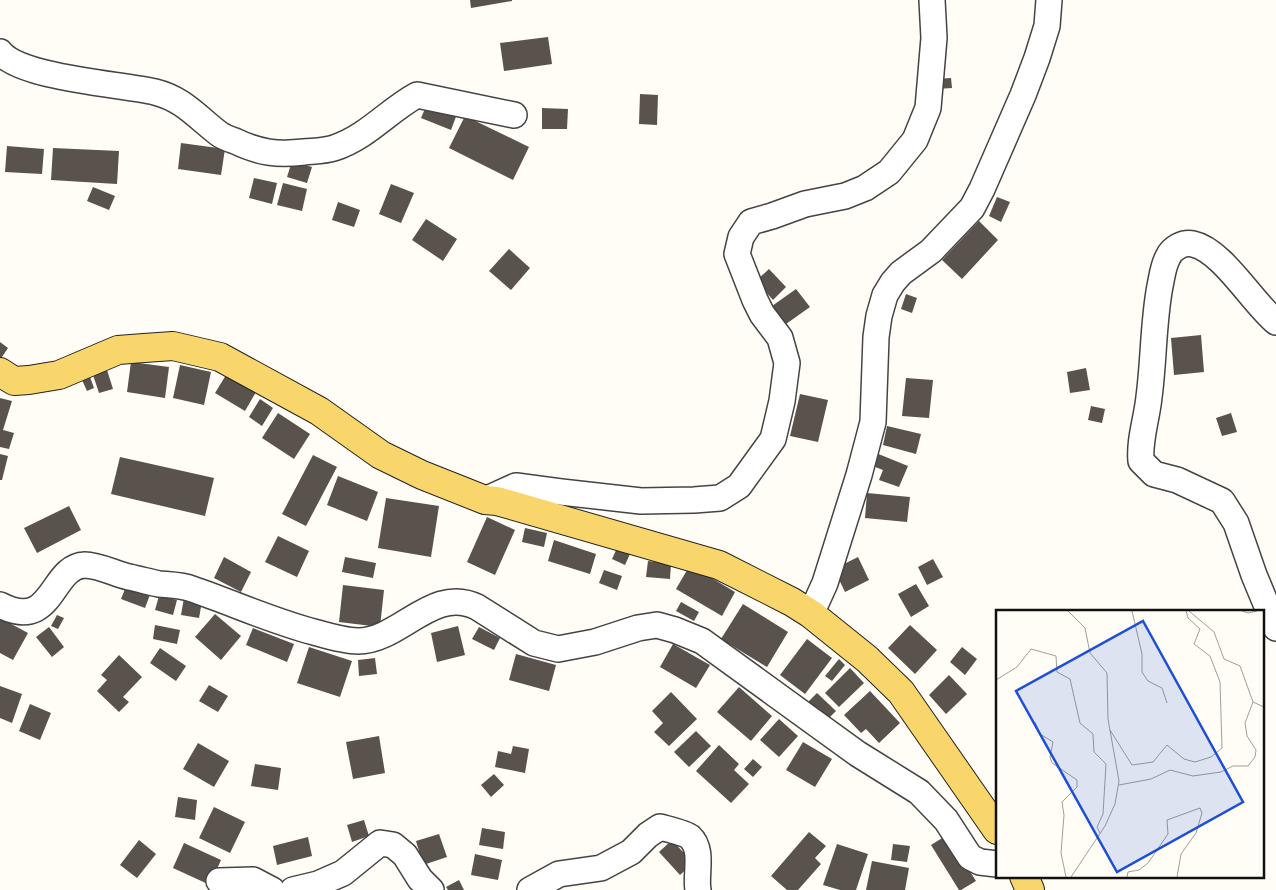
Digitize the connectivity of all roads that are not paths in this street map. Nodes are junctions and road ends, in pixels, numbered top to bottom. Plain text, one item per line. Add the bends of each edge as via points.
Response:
1 (932, 0) edge
2 (1049, 0) edge
3 (0, 52) edge
4 (514, 115) dead end
5 (1276, 322) edge
6 (0, 372) edge
7 (485, 500) junction
8 (0, 606) edge
9 (811, 614) junction
10 (1276, 628) edge
11 (996, 829) edge
12 (996, 864) edge
13 (1025, 878) edge
14 (220, 881) dead end
15 (272, 890) edge
16 (293, 890) edge
17 (431, 890) edge
18 (530, 890) edge
19 (698, 890) edge
20 (1030, 890) edge

1 - 7 street via 934,38 928,108 915,140 889,172 865,188 751,222 741,237 737,254 762,314 780,338 787,363 773,439 739,486 720,498 641,501 516,486
2 - 9 street via 1047,26 1037,58 972,208 931,251 893,282 885,295 876,336 873,422 825,584
3 - 4 street via 5,58 25,67 173,97 220,134 271,154 334,148 358,136 417,95
5 - 10 street via 1209,251 1192,244 1176,246 1164,268 1156,308 1152,378 1140,452 1141,461 1154,474 1177,480 1222,501 1236,523
6 - 7 main road via 14,381 36,379 59,375 118,350 144,348 173,346 220,356 319,411 381,455
7 - 9 main road via 719,565
8 - 12 street via 31,612 45,603 74,568 93,565 122,576 190,588 289,625 359,641 377,638 425,611 457,601 477,607 534,643 558,649 657,625 702,641 858,754 919,792 946,820 970,857
9 - 11 main road via 867,659 901,692
13 - 20 main road
14 - 15 street via 253,880
16 - 17 street via 343,873 380,843 393,845 405,855
18 - 19 street via 559,874 601,868 630,852 660,826 690,837 698,851

